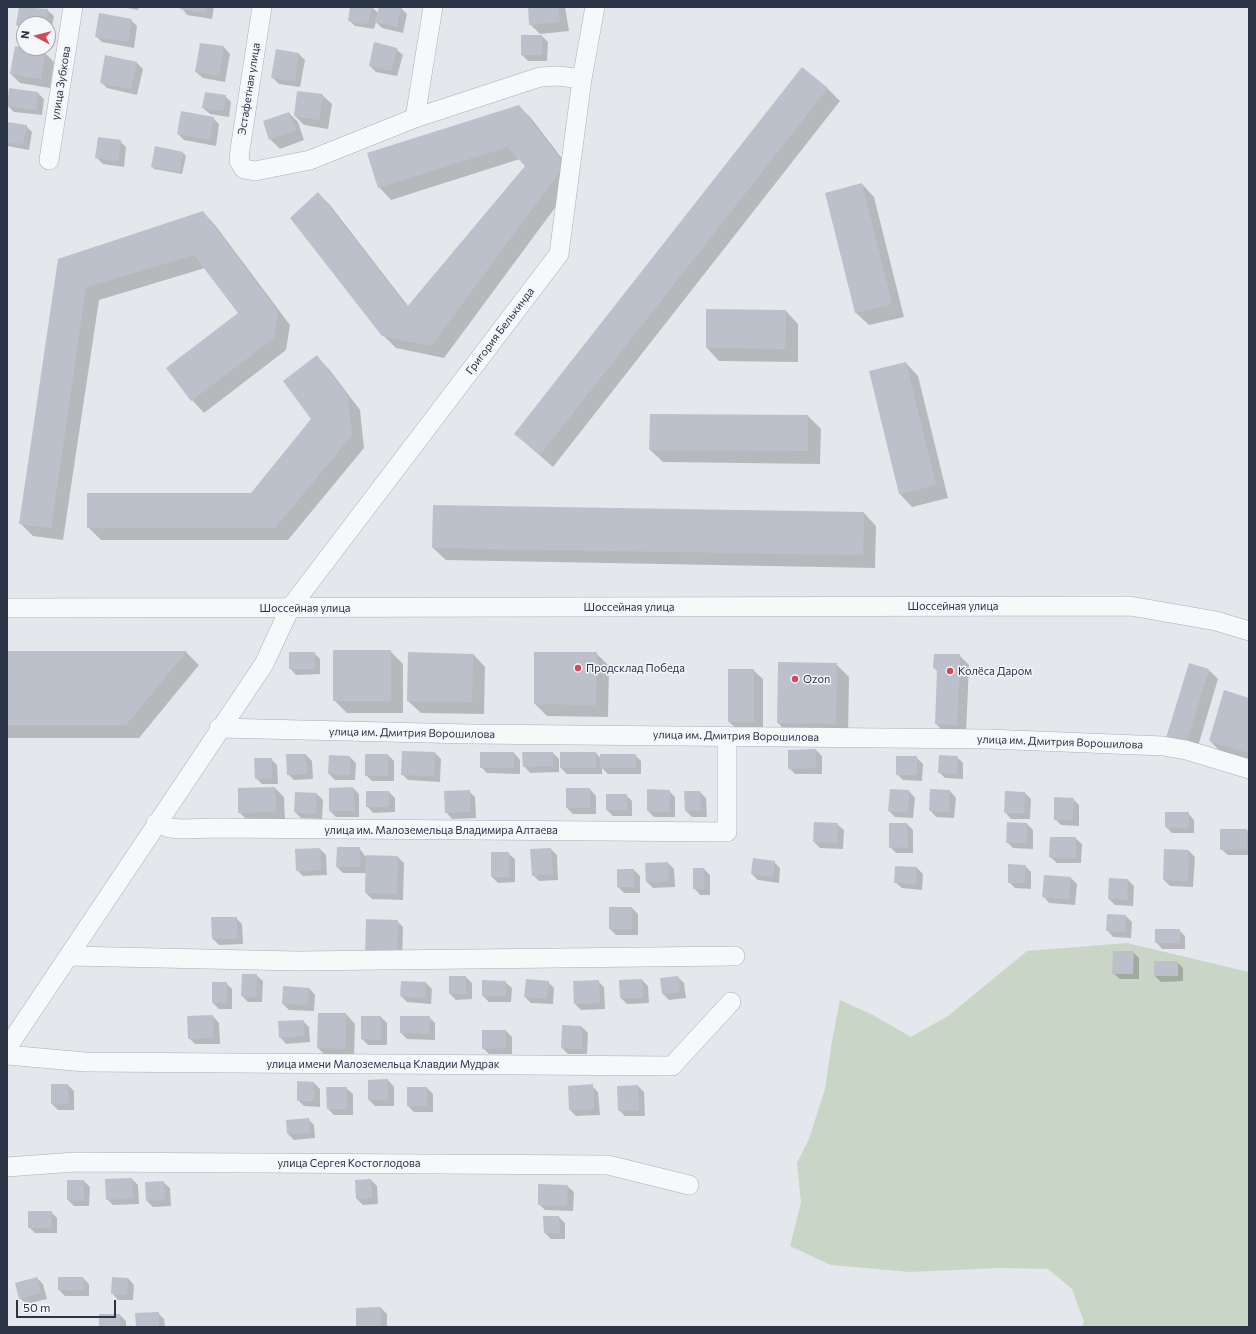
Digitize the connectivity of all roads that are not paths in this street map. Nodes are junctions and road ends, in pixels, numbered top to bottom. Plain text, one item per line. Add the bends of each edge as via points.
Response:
1 (73, 7) edge
2 (262, 7) edge
3 (432, 7) edge
4 (595, 7) edge
5 (582, 79) junction
6 (415, 118) junction
7 (49, 160) dead end
8 (7, 608) edge
9 (290, 608) junction
10 (1249, 631) edge
11 (219, 728) junction
12 (727, 736) junction
13 (1249, 769) edge
14 (156, 823) junction
15 (69, 956) junction
16 (735, 956) dead end
17 (731, 1002) dead end
18 (7, 1048) edge
19 (7, 1056) edge
20 (7, 1167) edge
21 (689, 1185) dead end

1 - 7 street, улица Зубкова
2 - 6 street, Эстафетная улица via 240,150 239,161 244,169 255,171 310,160
3 - 6 street
4 - 5 street, Григория Белькинда
5 - 6 street via 540,77
5 - 9 street, Григория Белькинда via 559,254
8 - 9 street, Шоссейная улица
9 - 10 street, Шоссейная улица via 1130,606 1216,621
9 - 11 street, Григория Белькинда via 264,664
11 - 12 street, улица им. Дмитрия Ворошилова via 470,734
11 - 14 street, Григория Белькинда
12 - 13 street, улица им. Дмитрия Ворошилова via 988,739 1163,746 1186,750
12 - 14 street, улица им. Малоземельца Владимира Алтаева via 727,832 182,829
14 - 15 street, Григория Белькинда
15 - 16 street via 297,961
15 - 18 street, Григория Белькинда
17 - 19 street, улица имени Малоземельца Клавдии Мудрак via 672,1066 85,1062
20 - 21 street, улица Сергея Костоглодова via 75,1162 608,1165

